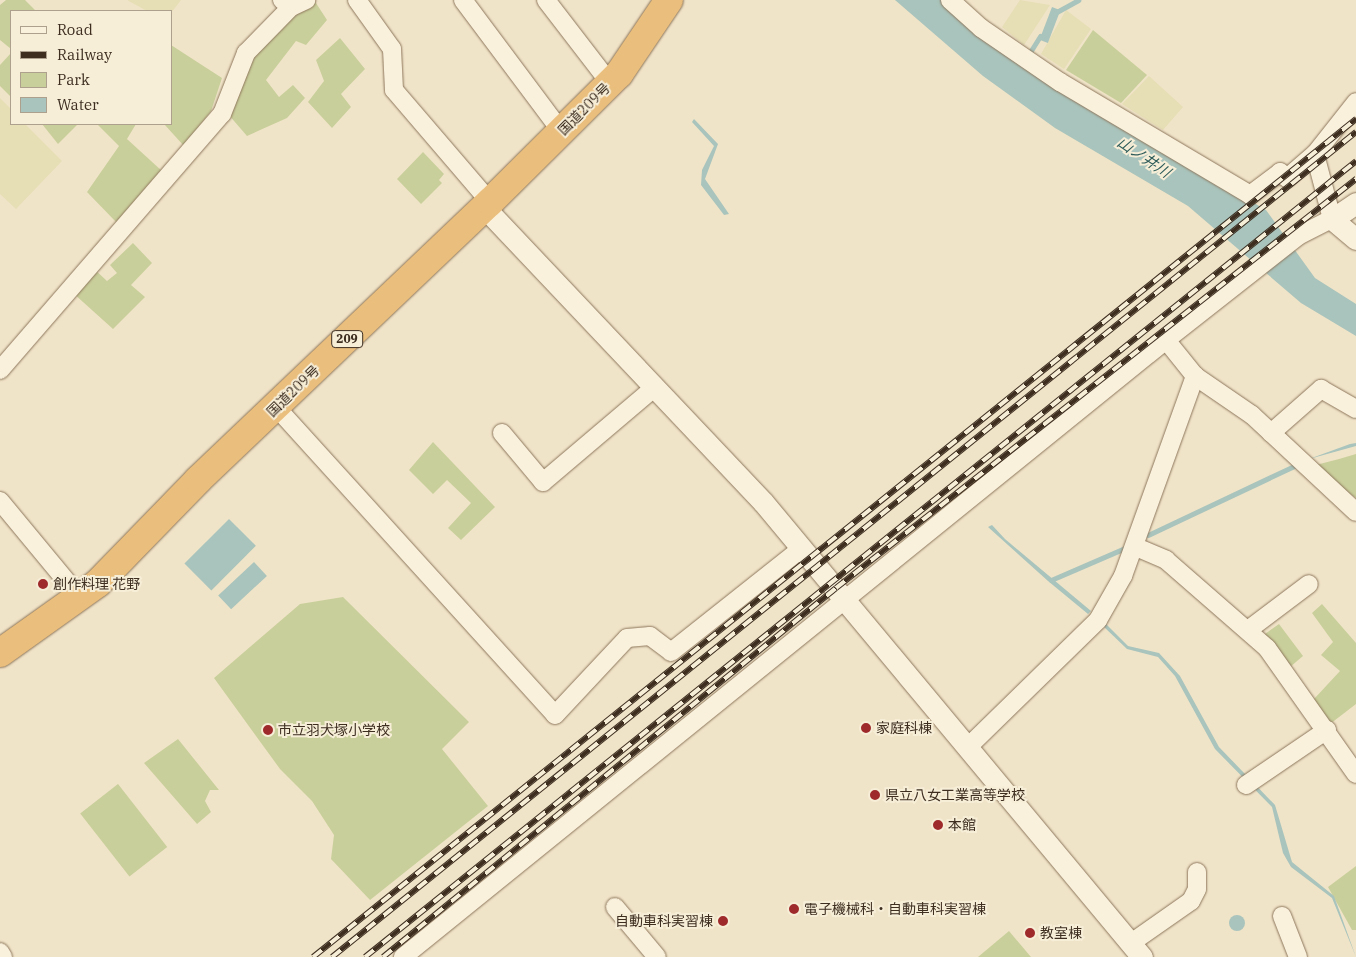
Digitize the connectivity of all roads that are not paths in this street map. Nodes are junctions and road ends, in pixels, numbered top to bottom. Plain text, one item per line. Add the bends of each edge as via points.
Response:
1 (357, 0) edge
2 (463, 0) edge
3 (546, 0) edge
4 (669, 0) edge
5 (950, 0) edge
6 (293, 2) edge
7 (610, 83) junction
8 (1356, 102) edge
9 (561, 131) junction
10 (1315, 154) junction
11 (1356, 203) edge
12 (487, 204) junction
13 (1332, 219) junction
14 (1356, 238) edge
15 (1166, 340) junction
16 (0, 370) edge
17 (1195, 376) junction
18 (655, 387) junction
19 (1355, 406) edge
20 (277, 408) junction
21 (502, 433) dead end
22 (1271, 433) junction
23 (0, 501) edge
24 (1356, 512) edge
25 (1136, 547) junction
26 (802, 548) junction
27 (1309, 584) dead end
28 (845, 598) junction
29 (81, 599) junction
30 (1248, 630) junction
31 (0, 653) edge
32 (1327, 730) junction
33 (969, 746) junction
34 (1356, 774) edge
35 (1246, 785) dead end
36 (1196, 872) dead end
37 (616, 907) dead end
38 (1282, 916) dead end
39 (1136, 950) edge
40 (0, 952) edge
41 (2, 957) edge
42 (403, 957) edge
43 (657, 957) edge
44 (1298, 957) edge

1 - 12 street via 392,50 394,90
2 - 9 street
3 - 7 street
4 - 7 highway, 国道209号 / 209 via 652,30
5 - 10 street via 982,28 1060,82 1250,194 1280,172 1287,178
6 - 16 street via 246,53 222,114
7 - 9 highway, 国道209号 / 209
8 - 10 street
9 - 12 highway, 国道209号 / 209
10 - 13 street
11 - 13 street
12 - 18 street
12 - 20 highway, 国道209号 / 209
13 - 14 street
13 - 15 street via 1298,236
15 - 17 street
15 - 28 street
17 - 22 street
17 - 25 street
18 - 21 street via 543,482
18 - 26 street
19 - 22 street via 1321,389
20 - 26 street via 555,715 627,638 650,636 671,652
20 - 29 highway, 国道209号 / 209
22 - 24 street
23 - 29 street
25 - 30 street via 1166,560
25 - 33 street via 1098,620
26 - 28 street
27 - 30 street
28 - 33 street
28 - 42 street
29 - 31 highway, 国道209号 / 209
30 - 32 street via 1267,648
32 - 34 street
32 - 35 street
33 - 39 street
36 - 39 street via 1197,889 1191,901
37 - 43 street
38 - 44 street
40 - 41 street

